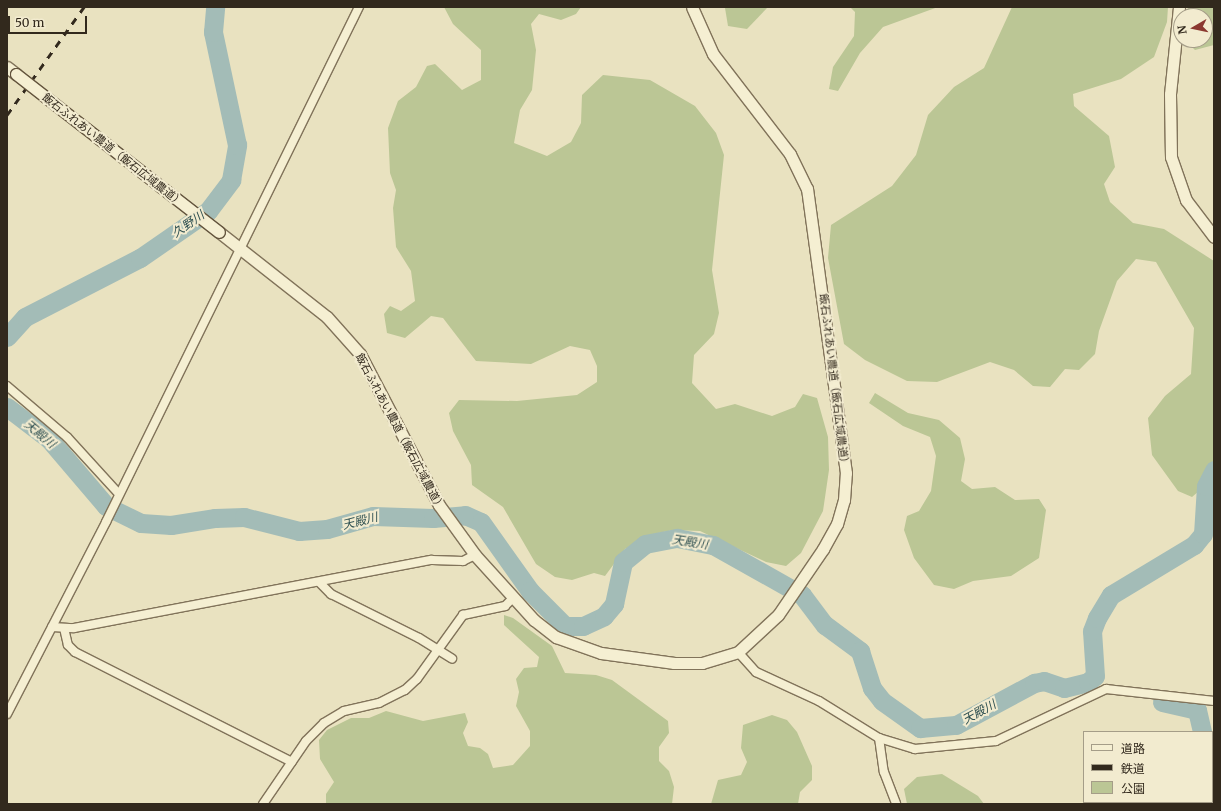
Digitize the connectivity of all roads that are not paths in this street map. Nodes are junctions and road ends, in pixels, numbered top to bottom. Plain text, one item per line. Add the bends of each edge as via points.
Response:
1 (359, 7) edge
2 (692, 7) edge
3 (1179, 7) edge
4 (7, 67) edge
5 (1214, 237) edge
6 (240, 249) junction
7 (9, 387) edge
8 (119, 494) junction
9 (475, 555) junction
10 (320, 583) junction
11 (513, 598) junction
12 (52, 626) junction
13 (64, 628) junction
14 (437, 650) junction
15 (738, 652) junction
16 (452, 659) dead end
17 (1214, 700) edge
18 (7, 714) edge
19 (879, 738) junction
20 (292, 762) junction
21 (263, 804) edge
22 (896, 804) edge

1 - 6 street
2 - 15 street, 飯石ふれあい農道（飯石広域農道） via 713,54 800,170 814,223 846,472 844,500 837,524 790,598 762,633
3 - 5 street via 1170,94 1171,157 1186,200
4 - 6 street, 飯石ふれあい農道（飯石広域農道）, bridge
6 - 8 street
6 - 9 street, 飯石ふれあい農道（飯石広域農道） via 327,318 360,354 439,505
7 - 8 street via 67,437
8 - 12 street
9 - 10 street via 463,561 432,560
9 - 11 street, 飯石ふれあい農道（飯石広域農道）
10 - 13 street
10 - 14 street via 330,594
11 - 14 street via 505,606 463,615
11 - 15 street, 飯石ふれあい農道（飯石広域農道） via 556,637 593,651 674,663 708,662
12 - 13 street
12 - 18 street
13 - 20 street via 68,645 75,652
14 - 16 street
14 - 20 street via 405,690 392,698 335,716 314,732
15 - 19 street via 756,672 819,701
17 - 19 street via 1106,689 996,741 915,749
19 - 22 street via 884,772
20 - 21 street

